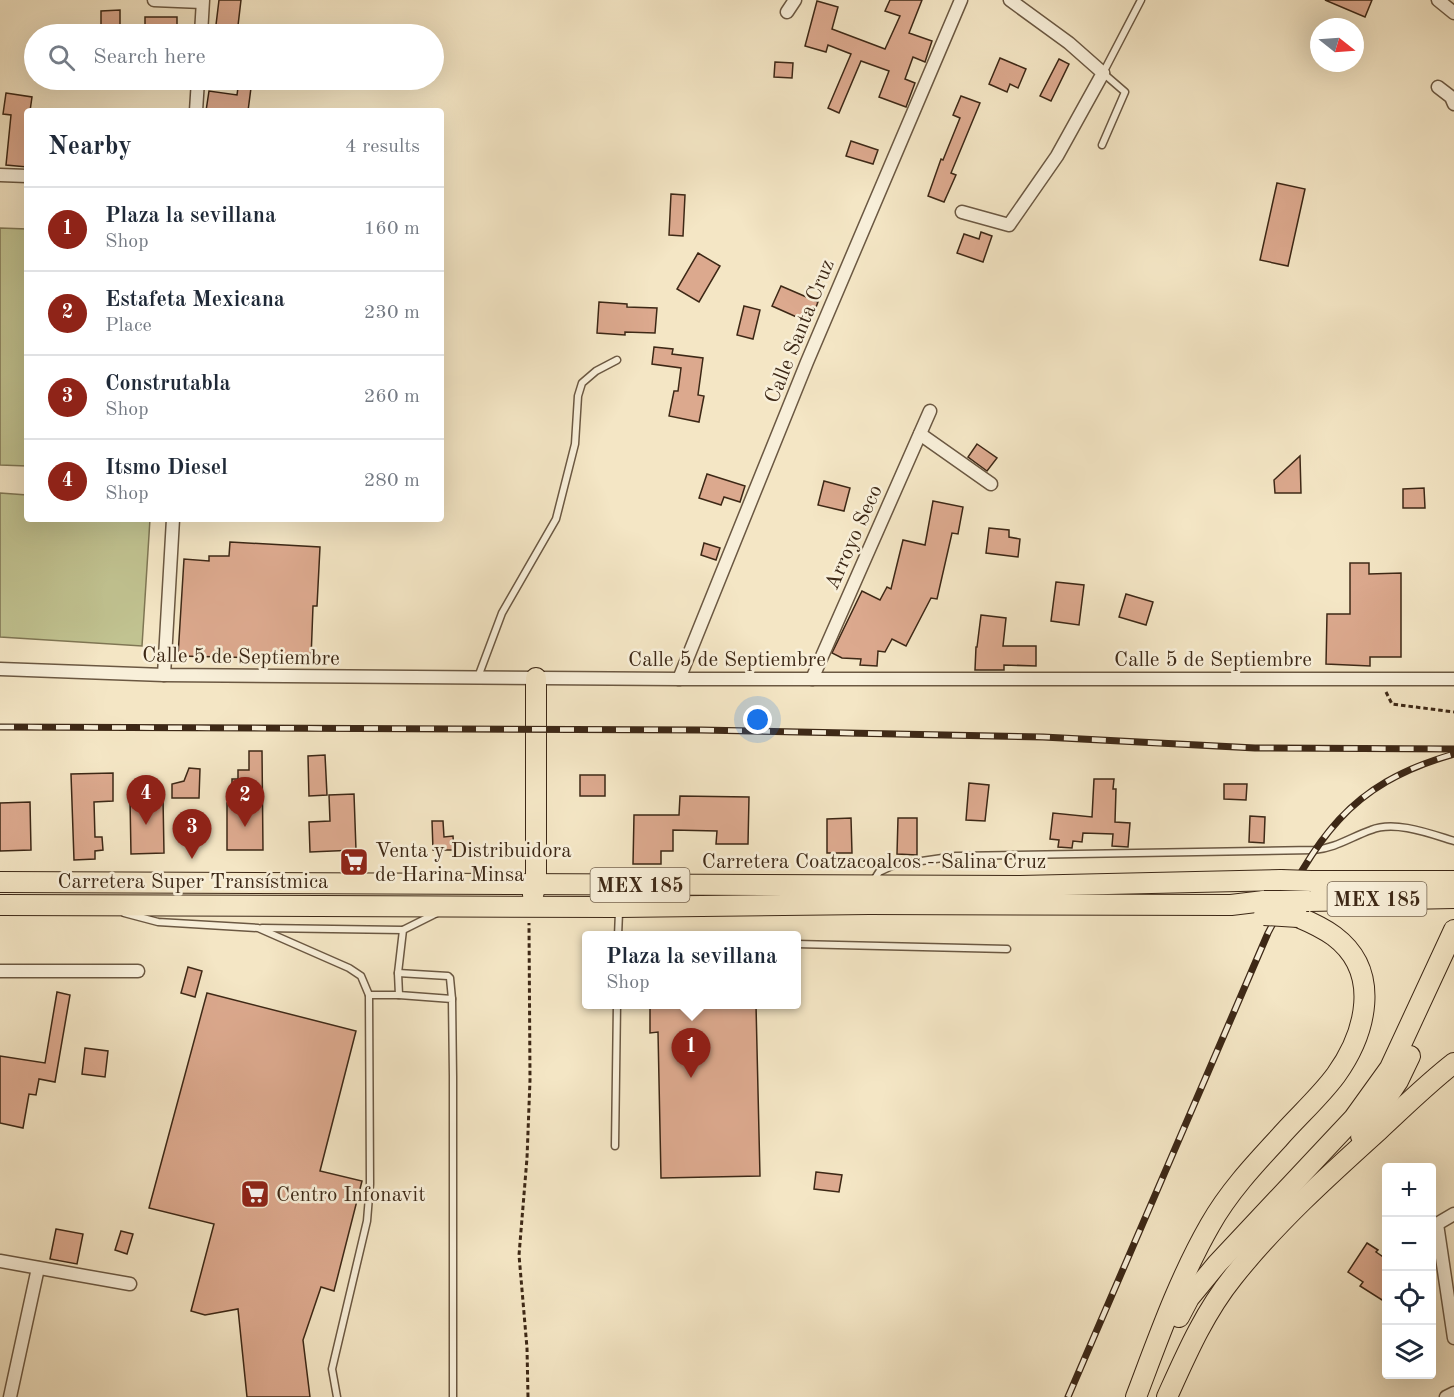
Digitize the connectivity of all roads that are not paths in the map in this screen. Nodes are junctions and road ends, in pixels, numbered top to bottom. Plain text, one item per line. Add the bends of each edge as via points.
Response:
1 (154, 0) edge
2 (795, 0) edge
3 (960, 0) edge
4 (1010, 0) edge
5 (1141, 0) edge
6 (202, 1) edge
7 (787, 12) dead end
8 (201, 24) edge
9 (1103, 73) junction
10 (1438, 87) dead end
11 (197, 90) edge
12 (1454, 105) edge
13 (196, 108) edge
14 (1102, 145) dead end
15 (0, 175) edge
16 (24, 176) edge
17 (962, 212) dead end
18 (617, 360) dead end
19 (930, 411) dead end
20 (920, 434) junction
21 (991, 484) dead end
22 (173, 522) edge
23 (0, 669) edge
24 (164, 675) junction
25 (478, 677) junction
26 (536, 678) junction
27 (679, 679) junction
28 (812, 679) junction
29 (1454, 679) edge
30 (1454, 841) edge
31 (1281, 880) joint
32 (0, 882) edge
33 (536, 884) junction
34 (620, 885) junction
35 (1450, 889) edge
36 (870, 895) junction
37 (0, 905) edge
38 (96, 905) junction
39 (450, 906) junction
40 (529, 906) junction
41 (619, 907) junction
42 (1304, 909) junction
43 (258, 928) junction
44 (403, 930) junction
45 (1454, 930) edge
46 (618, 931) edge
47 (801, 944) edge
48 (1007, 948) dead end
49 (1454, 954) edge
50 (0, 971) edge
51 (138, 971) dead end
52 (398, 973) junction
53 (369, 995) junction
54 (399, 995) junction
55 (452, 999) junction
56 (617, 1009) edge
57 (1454, 1063) edge
58 (615, 1146) dead end
59 (1343, 1163) junction
60 (1454, 1214) edge
61 (0, 1260) edge
62 (38, 1268) junction
63 (130, 1284) dead end
64 (1454, 1338) edge
65 (1454, 1393) edge
66 (10, 1397) edge
67 (337, 1397) edge
68 (453, 1397) edge
69 (1138, 1397) edge
70 (1167, 1397) edge
71 (1446, 1397) edge

1 - 6 street
2 - 7 street
3 - 27 street, Calle Santa Cruz
4 - 9 street
5 - 9 lane
6 - 8 street
9 - 14 lane via 1125,92
9 - 17 street via 1057,156 1009,225
10 - 12 street via 1451,97
11 - 13 street
15 - 16 street
18 - 25 lane via 582,383 575,444 556,519 502,613
19 - 20 street, Arroyo Seco
20 - 21 street
20 - 28 street, Arroyo Seco
22 - 24 street
23 - 24 street, Calle 5 de Septiembre
24 - 25 street, Calle 5 de Septiembre
25 - 26 street, Calle 5 de Septiembre
26 - 27 street, Calle 5 de Septiembre
26 - 33 main road
27 - 28 street, Calle 5 de Septiembre
28 - 29 street, Calle 5 de Septiembre
30 - 36 lane via 1408,827 1374,828 1330,848 1314,850 956,856 894,865 879,872
31 - 35 main road, Carretera Super Transístmica / MEX 185, bridge
31 - 36 main road, Carretera Coatzacoalcos - Salina Cruz / MEX 185 via 1020,886
32 - 33 main road, Carretera Coatzacoalcos - Salina Cruz / MEX 185
33 - 34 main road, Carretera Coatzacoalcos - Salina Cruz / MEX 185
33 - 40 main road
34 - 36 main road, Carretera Coatzacoalcos - Salina Cruz / MEX 185
34 - 41 lane
35 - 42 main road, Carretera Super Transístmica / MEX 185
36 - 41 main road, Carretera Super Transístmica / MEX 185
36 - 42 main road, Carretera Super Transístmica / MEX 185, bridge
37 - 38 main road, Carretera Super Transístmica / MEX 185
38 - 39 main road, Carretera Super Transístmica / MEX 185
38 - 43 lane via 158,922
39 - 40 main road, Carretera Super Transístmica / MEX 185
39 - 44 lane
40 - 41 main road, Carretera Super Transístmica / MEX 185
41 - 46 lane
42 - 69 main road via 1349,951 1360,970 1365,987 1360,1028 1352,1050 1336,1074 1250,1170 1210,1225 1167,1317
43 - 44 lane
43 - 53 lane via 349,968 361,976
44 - 52 lane
45 - 69 main road via 1390,1068 1354,1118 1189,1298
47 - 48 lane
49 - 59 main road via 1398,1081
50 - 51 street
52 - 54 lane
52 - 55 lane via 448,976
53 - 54 lane
53 - 67 lane via 368,1212 332,1369
54 - 55 lane
55 - 68 lane
56 - 58 lane
57 - 59 main road
59 - 70 main road via 1233,1277 1197,1331
60 - 64 street via 1437,1224
61 - 62 street
62 - 63 street
62 - 66 street
65 - 71 street

